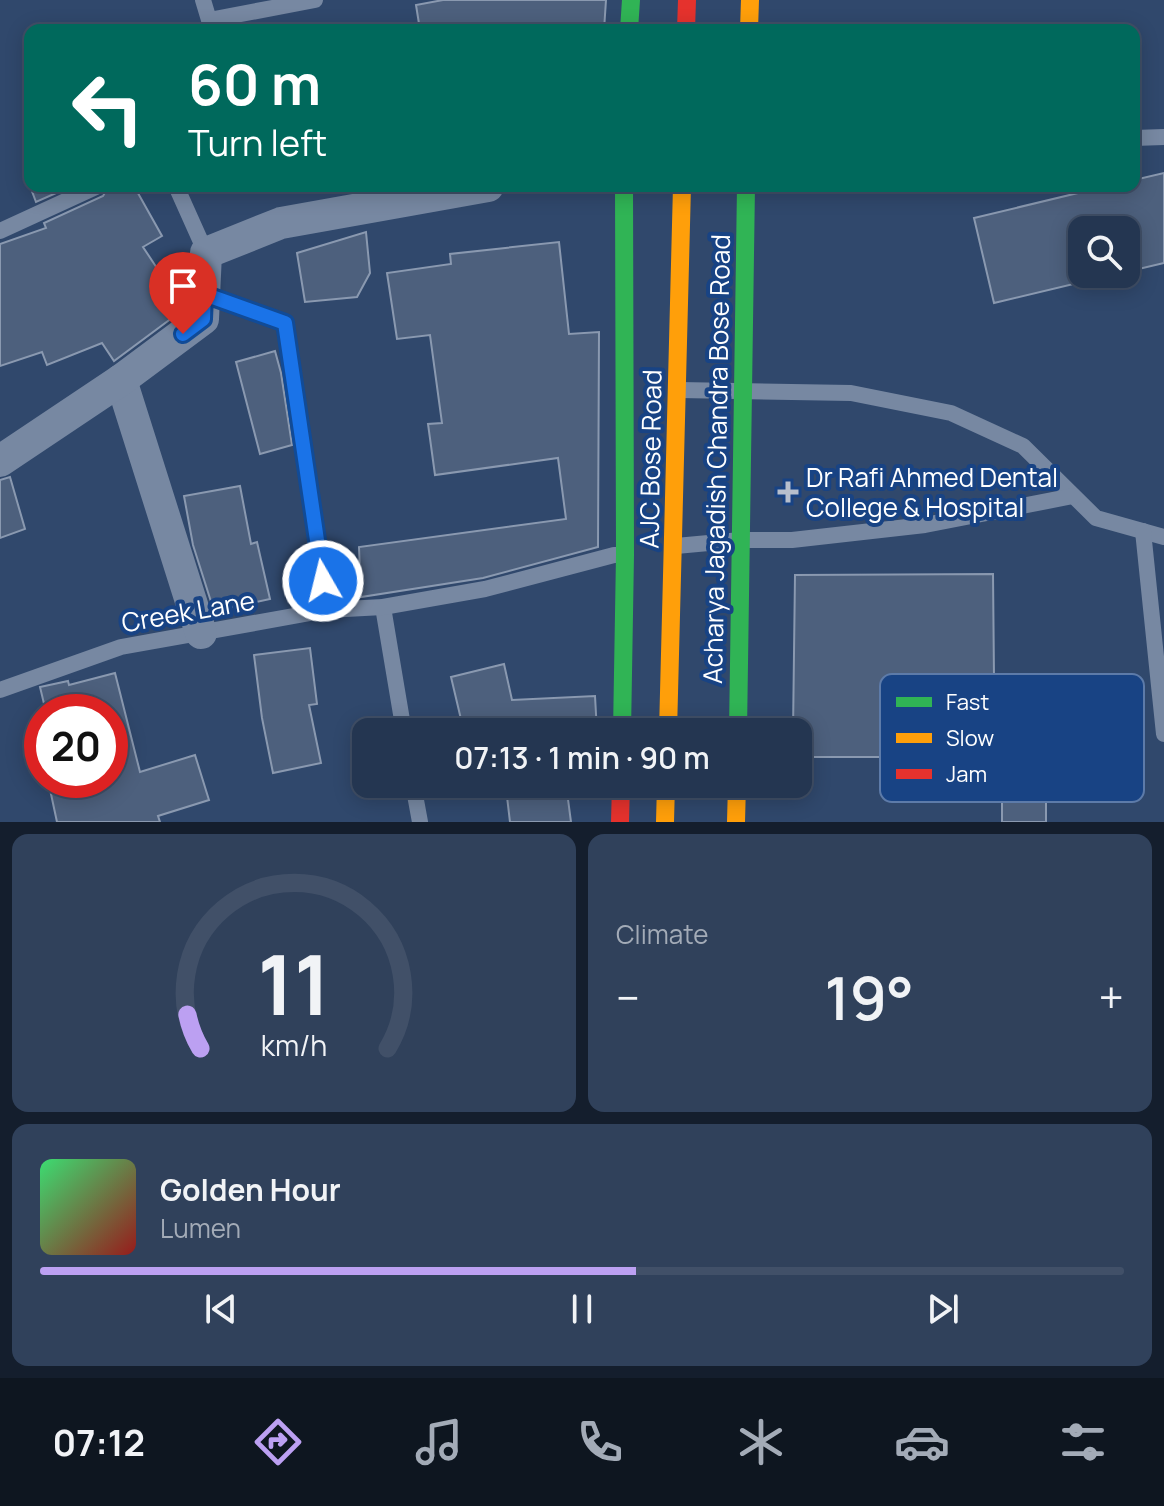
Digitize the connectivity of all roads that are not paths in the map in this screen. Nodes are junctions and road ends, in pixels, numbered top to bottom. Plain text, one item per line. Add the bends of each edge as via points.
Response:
1 (203, 0) edge
2 (315, 0) edge
3 (631, 0) edge
4 (687, 0) edge
5 (750, 0) edge
6 (275, 4) edge
7 (629, 24) edge
8 (686, 24) edge
9 (749, 24) edge
10 (1164, 137) edge
11 (1140, 138) edge
12 (85, 192) edge
13 (179, 192) edge
14 (454, 192) edge
15 (624, 192) edge
16 (682, 192) edge
17 (746, 192) edge
18 (0, 231) edge
19 (206, 253) junction
20 (204, 294) junction
21 (121, 380) junction
22 (677, 390) junction
23 (742, 391) junction
24 (0, 461) edge
25 (1073, 496) junction
26 (1143, 531) junction
27 (1164, 537) edge
28 (741, 540) junction
29 (675, 546) junction
30 (638, 553) junction
31 (383, 607) junction
32 (327, 610) junction
33 (201, 633) junction
34 (0, 690) edge
35 (402, 718) edge
36 (623, 718) edge
37 (669, 718) edge
38 (738, 718) edge
39 (1164, 734) edge
40 (416, 798) edge
41 (621, 798) edge
42 (666, 798) edge
43 (737, 798) edge
44 (420, 822) edge
45 (620, 822) edge
46 (665, 822) edge
47 (736, 822) edge

1 - 6 lane via 209,20
2 - 6 lane
3 - 7 main road
4 - 8 main road
5 - 9 main road
10 - 11 lane
12 - 18 lane
13 - 19 lane
14 - 19 street via 281,223
15 - 30 main road
16 - 22 main road, AJC Bose Road
17 - 23 main road, Acharya Jagadish Chandra Bose Road
19 - 20 street
20 - 21 street via 203,319
20 - 32 lane via 285,323
21 - 24 street
21 - 33 street
22 - 23 lane
22 - 29 main road, AJC Bose Road
23 - 25 lane via 851,393 951,413 1023,446
23 - 28 main road, Acharya Jagadish Chandra Bose Road
25 - 26 lane via 1096,518
25 - 28 lane, Creek Lane via 925,525 792,540
26 - 27 lane
26 - 39 lane
28 - 29 lane, Creek Lane
28 - 38 main road, Acharya Jagadish Chandra Bose Road
29 - 30 lane, Creek Lane
29 - 37 main road, AJC Bose Road
30 - 31 lane, Creek Lane
30 - 36 main road
31 - 32 lane, Creek Lane
31 - 35 lane
32 - 33 lane, Creek Lane
33 - 34 lane, Creek Lane via 121,647
40 - 44 lane
41 - 45 main road
42 - 46 main road
43 - 47 main road

